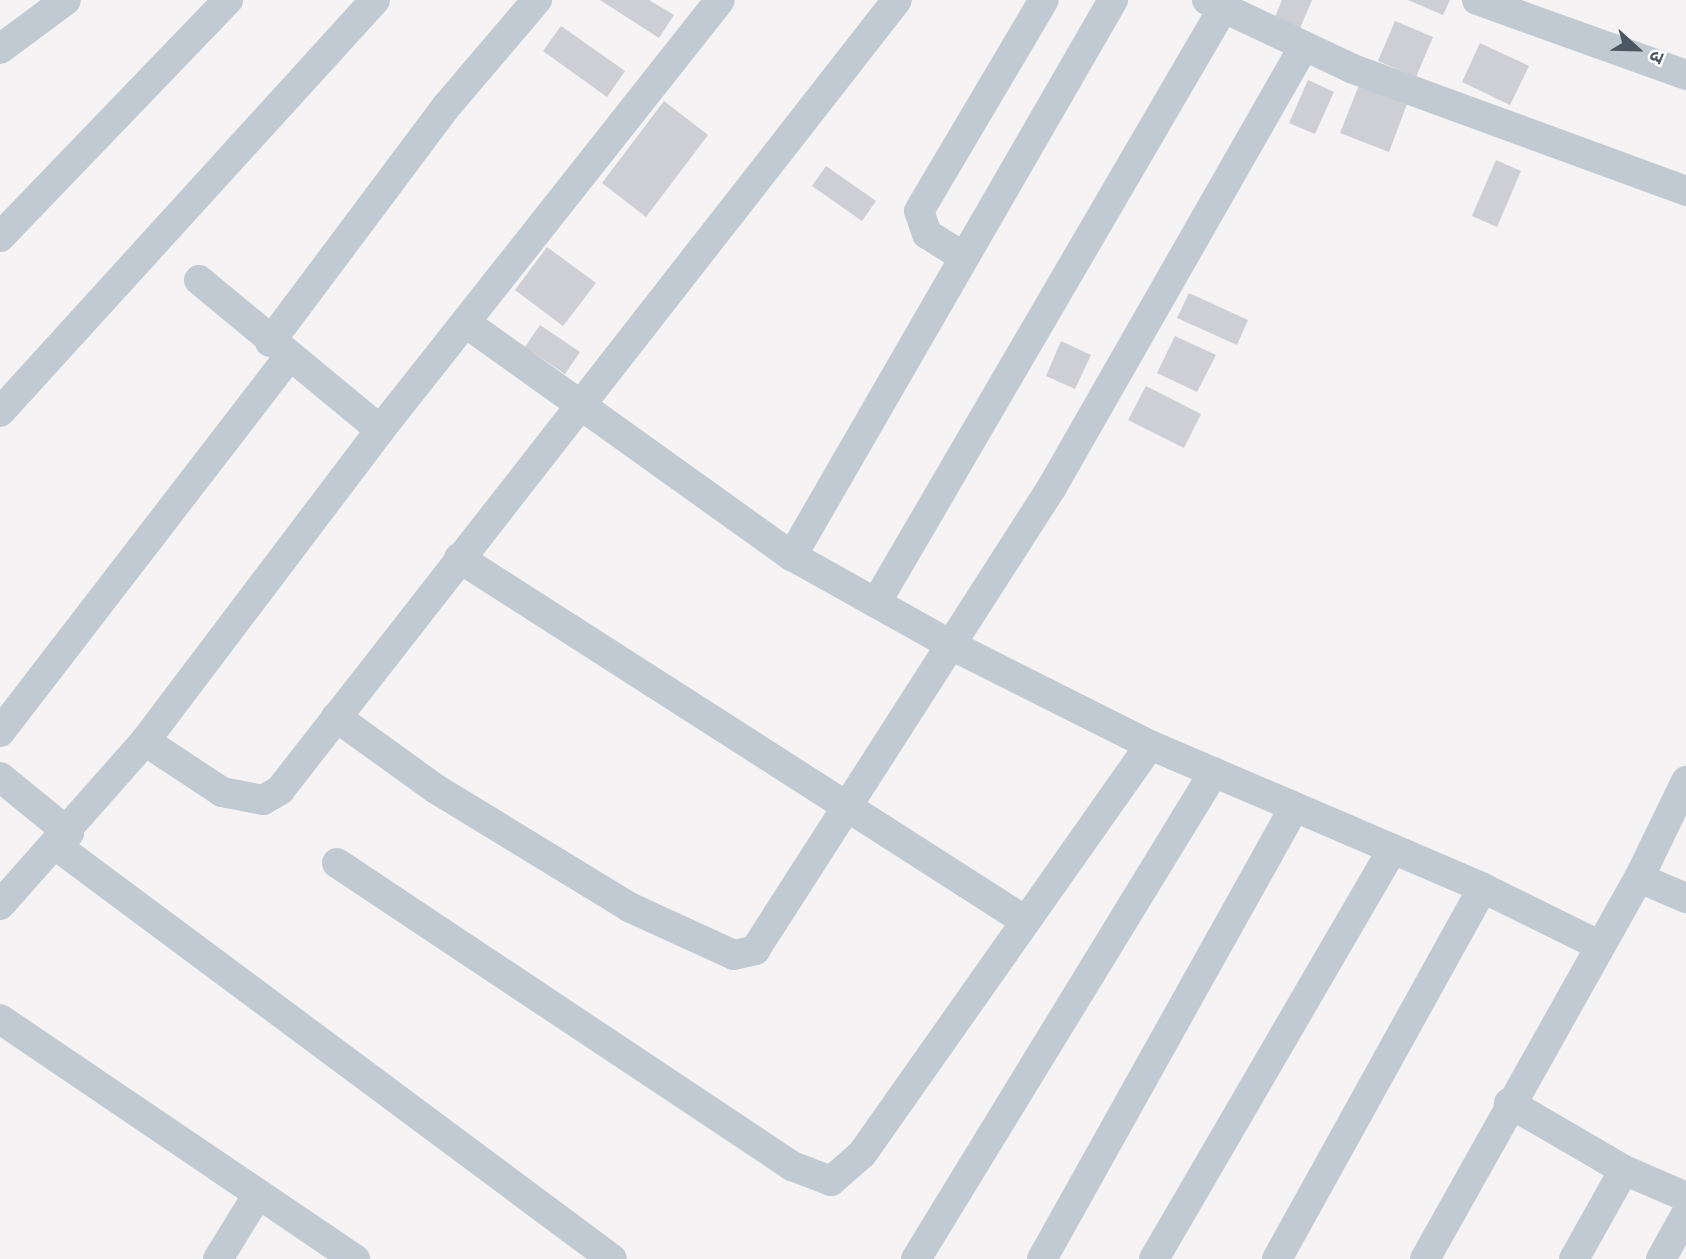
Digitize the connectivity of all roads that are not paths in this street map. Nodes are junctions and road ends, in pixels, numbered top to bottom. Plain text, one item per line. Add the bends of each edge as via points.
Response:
1 (66, 0) edge
2 (228, 0) edge
3 (374, 0) edge
4 (537, 0) edge
5 (720, 0) edge
6 (897, 0) edge
7 (1044, 0) edge
8 (1112, 0) edge
9 (1477, 0) edge
10 (1214, 5) edge
11 (1304, 46) junction
12 (0, 49) edge
13 (1686, 75) edge
14 (1686, 191) edge
15 (0, 237) edge
16 (962, 256) junction
17 (199, 280) dead end
18 (466, 323) junction
19 (280, 349) junction
20 (584, 404) junction
21 (0, 412) edge
22 (380, 430) junction
23 (792, 556) junction
24 (459, 558) junction
25 (876, 603) junction
26 (953, 646) junction
27 (336, 717) junction
28 (0, 732) edge
29 (145, 741) junction
30 (1150, 745) junction
31 (1214, 772) junction
32 (0, 777) edge
33 (1686, 781) edge
34 (846, 802) junction
35 (1294, 808) junction
36 (63, 840) junction
37 (1392, 850) junction
38 (337, 863) dead end
39 (1639, 878) junction
40 (1483, 888) junction
41 (1686, 898) edge
42 (0, 905) edge
43 (1024, 920) junction
44 (1599, 945) junction
45 (0, 1019) edge
46 (1509, 1103) junction
47 (1625, 1170) junction
48 (258, 1194) junction
49 (1686, 1197) edge
50 (1686, 1214) edge
51 (351, 1258) edge
52 (218, 1259) edge
53 (612, 1259) edge
54 (916, 1259) edge
55 (1042, 1259) edge
56 (1154, 1259) edge
57 (1278, 1259) edge
58 (1424, 1259) edge
59 (1574, 1259) edge
60 (1661, 1259) edge

1 - 12 street
2 - 15 street
3 - 21 street
4 - 19 street via 445,108
5 - 18 street
6 - 20 street
7 - 16 street via 919,211 927,233
8 - 16 street
9 - 13 street
10 - 11 street
10 - 25 street
11 - 14 street
11 - 26 street
16 - 23 street
17 - 19 street
18 - 20 street
18 - 22 street
19 - 22 street
19 - 28 street
20 - 23 street
20 - 24 street
22 - 29 street
23 - 25 street
24 - 27 street
24 - 34 street
25 - 26 street
26 - 30 street
26 - 34 street
27 - 29 street via 280,790 263,800 222,792
27 - 34 street via 528,848 629,907 734,955 755,950 770,935
29 - 36 street
30 - 31 street
30 - 43 street
31 - 35 street
31 - 54 street
32 - 36 street
33 - 39 street
34 - 43 street
35 - 37 street
35 - 55 street
36 - 42 street
36 - 53 street
37 - 40 street
37 - 56 street
38 - 43 street via 792,1166 831,1181 862,1154
39 - 41 street
39 - 44 street
40 - 44 street
40 - 57 street
44 - 46 street
45 - 48 street
46 - 47 street
46 - 58 street
47 - 49 street
47 - 59 street
48 - 51 street
48 - 52 street
50 - 60 street

